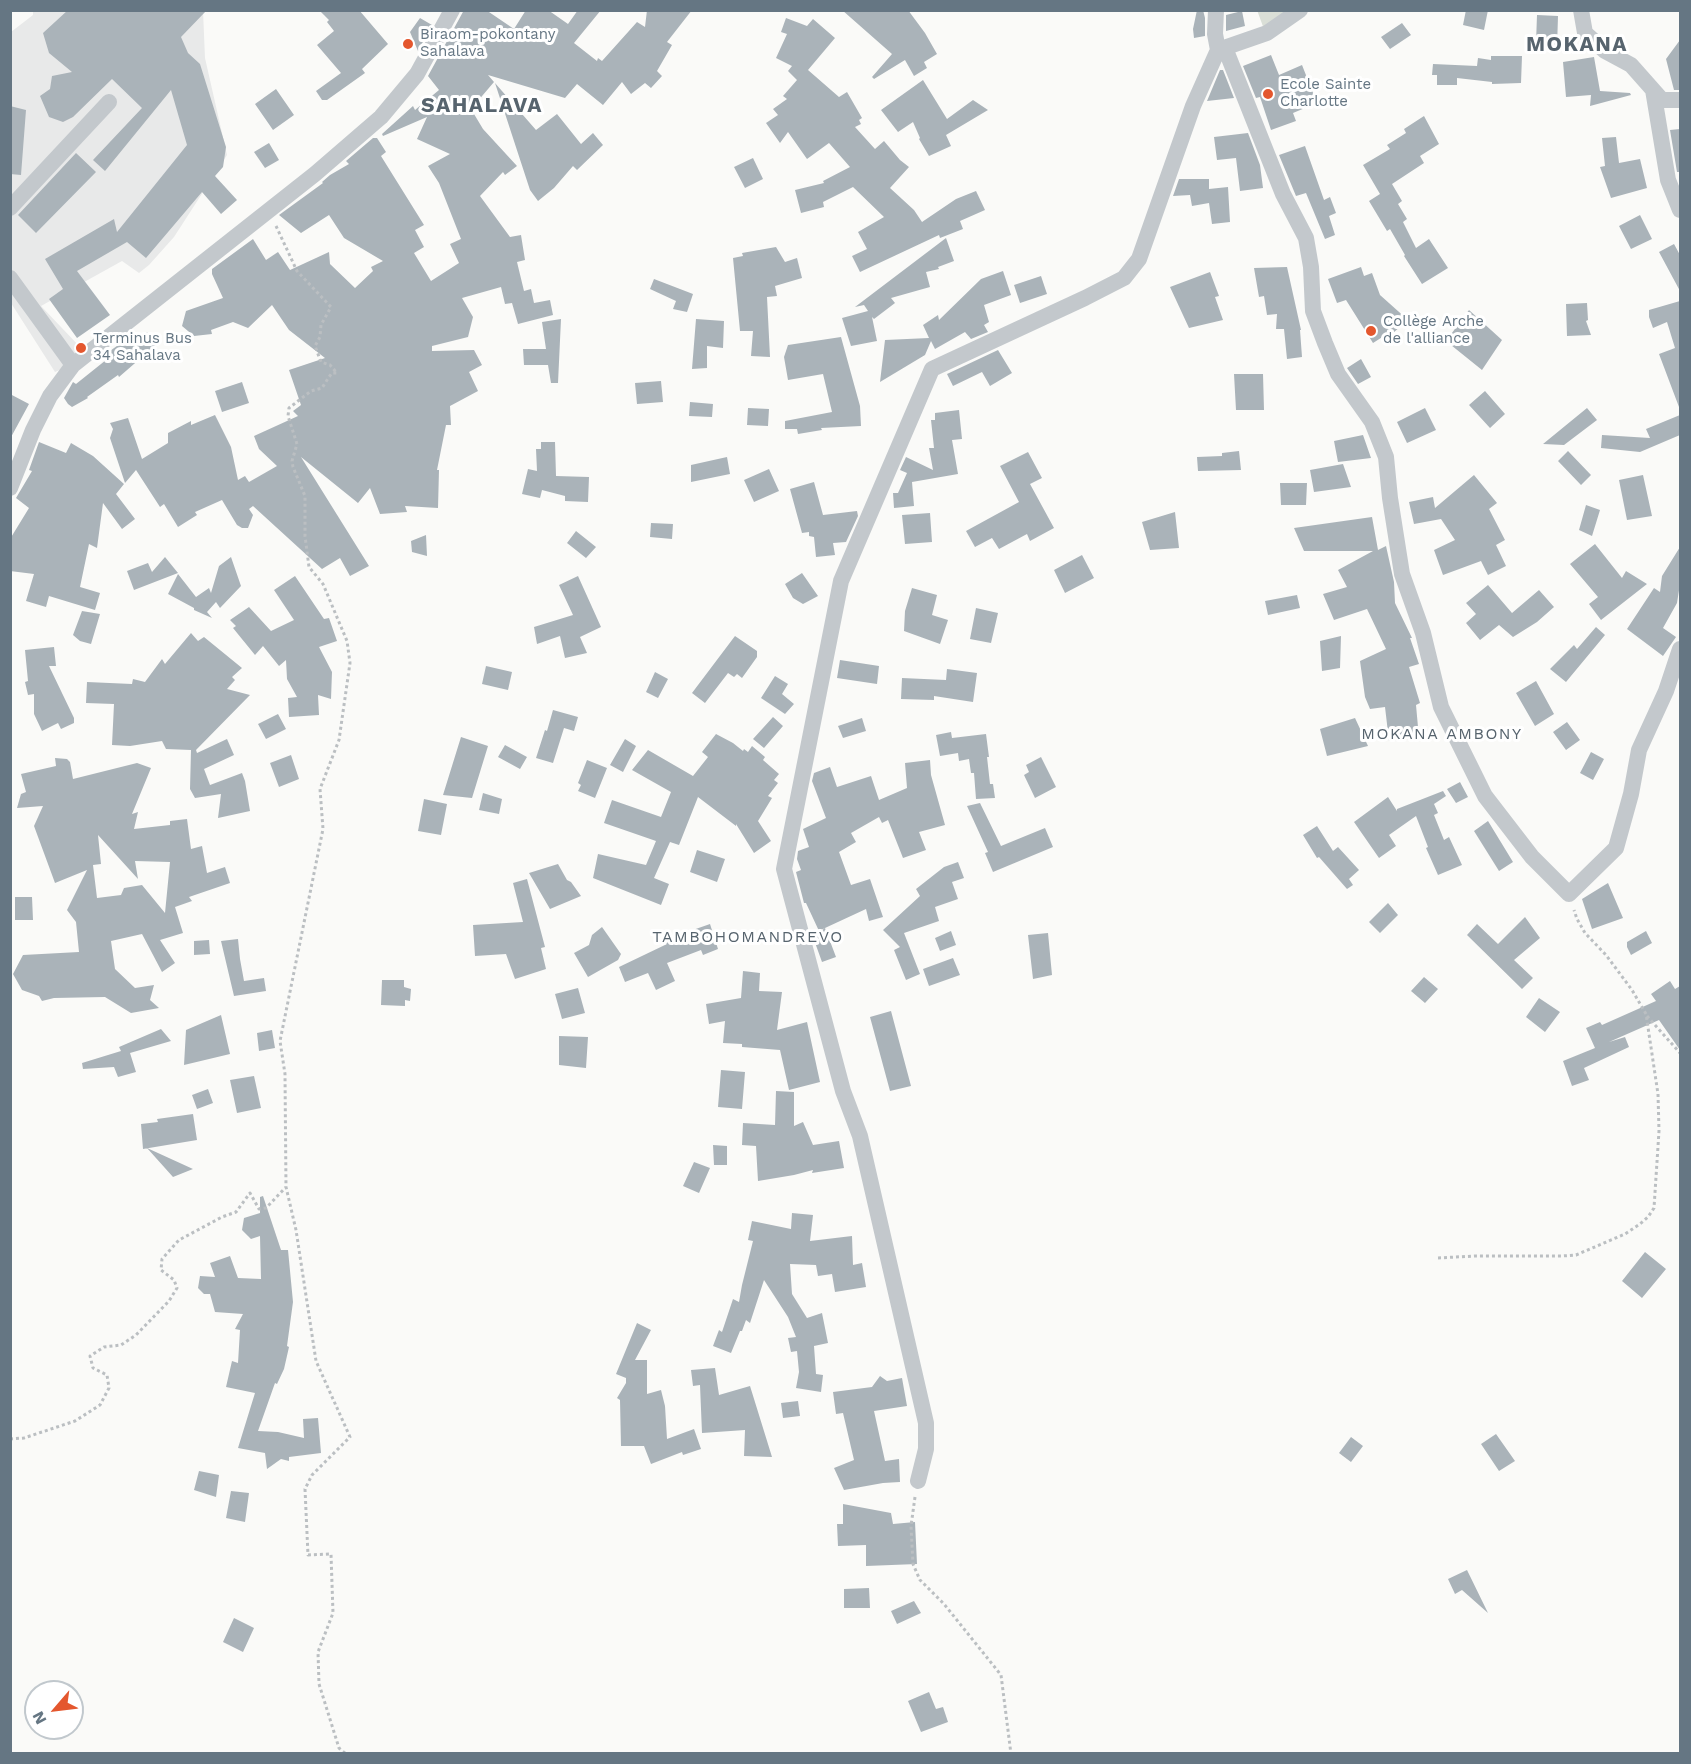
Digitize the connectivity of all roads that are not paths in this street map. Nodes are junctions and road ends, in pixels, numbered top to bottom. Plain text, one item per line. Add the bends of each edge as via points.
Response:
1 (452, 10) edge
2 (1216, 10) edge
3 (1300, 10) edge
4 (1581, 10) edge
5 (1222, 49) junction
6 (1653, 90) junction
7 (1680, 100) edge
8 (109, 102) dead end
9 (10, 208) edge
10 (1680, 210) edge
11 (10, 278) edge
12 (72, 365) junction
13 (10, 488) edge
14 (1680, 649) edge
15 (918, 1481) road end

1 - 12 street via 417,74 381,117 315,174
2 - 5 street via 1215,34
3 - 5 street via 1267,33
4 - 6 street via 1585,33 1605,51 1631,65
5 - 14 street via 1283,194 1306,238 1313,311 1325,343 1338,374 1372,422 1386,457 1402,574 1423,633 1441,707 1485,796 1532,856 1569,894 1616,848 1640,750
5 - 15 street via 1193,106 1139,258 1124,278 932,369 841,580 784,869 843,1091 860,1136 926,1423 926,1449
6 - 7 street via 1662,100
6 - 10 street via 1668,180
8 - 9 street
11 - 12 street
12 - 13 street via 50,396

